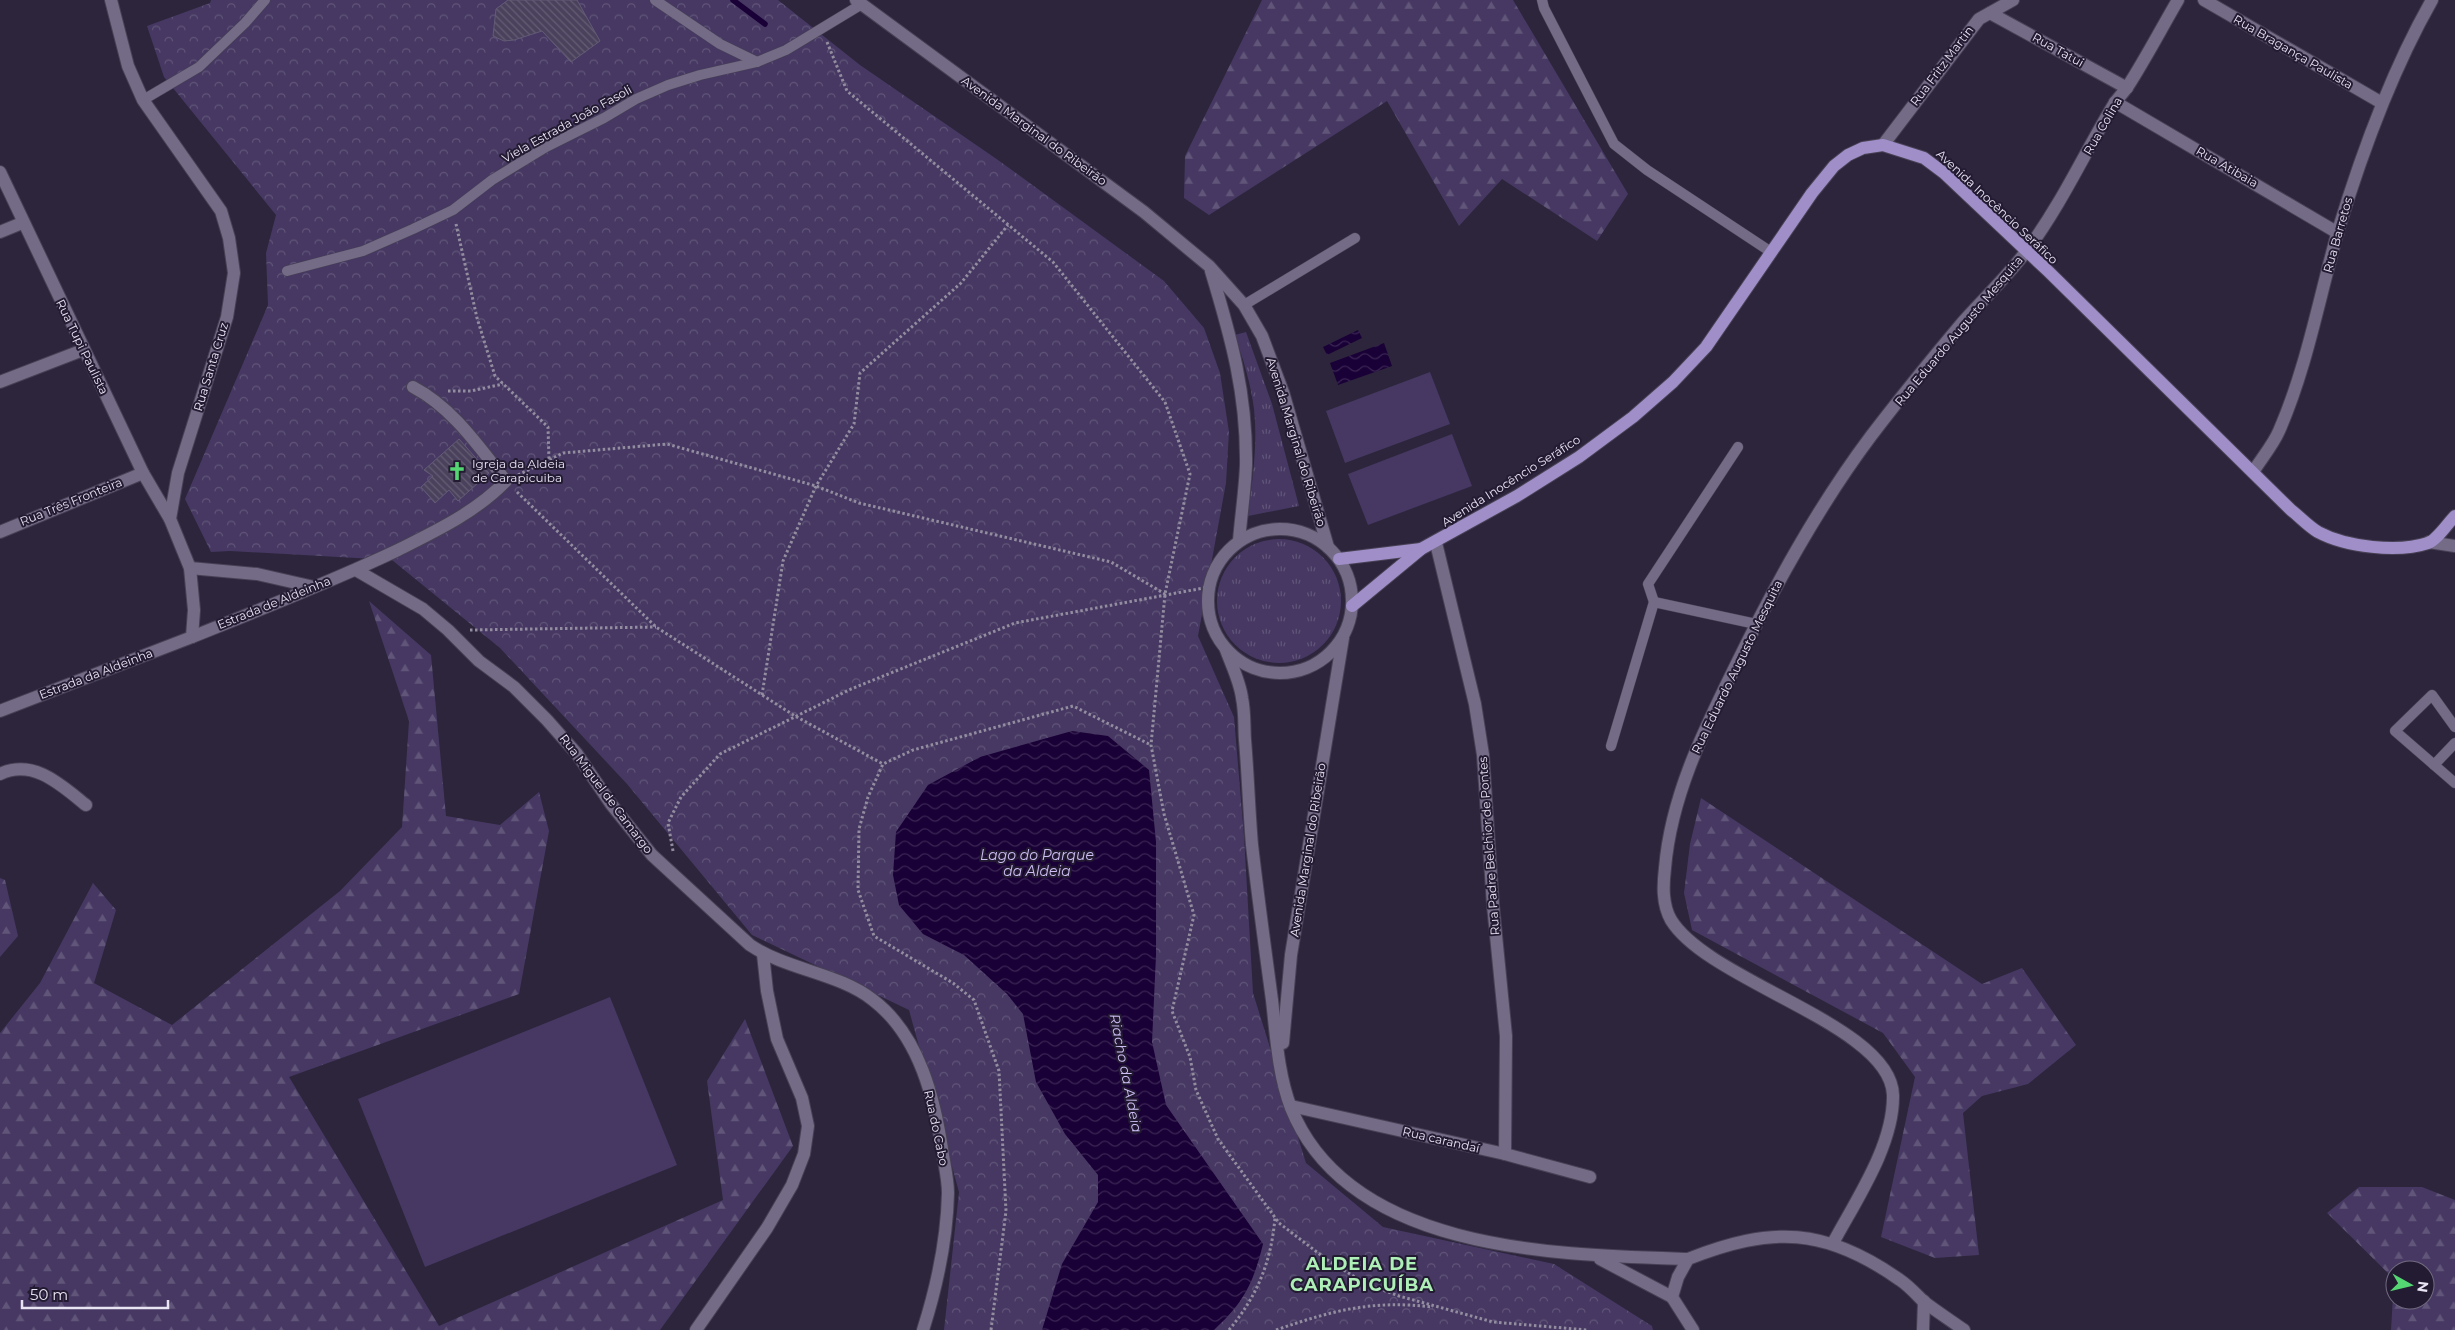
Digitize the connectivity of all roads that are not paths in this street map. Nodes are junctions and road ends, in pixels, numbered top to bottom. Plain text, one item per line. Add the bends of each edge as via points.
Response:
1 (111, 0) edge
2 (265, 0) edge
3 (655, 0) edge
4 (1542, 0) edge
5 (2013, 0) edge
6 (2178, 0) edge
7 (2204, 0) edge
8 (2432, 0) edge
9 (861, 1) edge
10 (1990, 13) junction
11 (757, 62) junction
12 (2127, 88) junction
13 (143, 100) junction
14 (2116, 102) junction
15 (2382, 103) junction
16 (1883, 145) junction
17 (0, 172) edge
18 (22, 223) junction
19 (0, 232) edge
20 (2338, 233) junction
21 (1355, 238) dead end
22 (2027, 251) junction
23 (1771, 252) junction
24 (1209, 266) junction
25 (287, 271) dead end
26 (1244, 305) junction
27 (83, 350) junction
28 (0, 382) edge
29 (417, 389) road end
30 (1738, 447) dead end
31 (2253, 472) junction
32 (143, 473) junction
33 (2455, 516) edge
34 (170, 519) junction
35 (0, 532) edge
36 (1239, 541) junction
37 (2430, 542) junction
38 (1436, 543) junction
39 (2455, 546) edge
40 (1328, 547) junction
41 (1421, 549) junction
42 (1339, 558) junction
43 (190, 568) junction
44 (356, 570) junction
45 (314, 587) junction
46 (1654, 602) junction
47 (1352, 606) junction
48 (1756, 624) junction
49 (1344, 635) junction
50 (192, 637) junction
51 (1226, 650) junction
52 (0, 711) edge
53 (2455, 727) edge
54 (2455, 743) edge
55 (1611, 746) dead end
56 (2434, 765) junction
57 (0, 774) edge
58 (2455, 782) edge
59 (86, 805) dead end
60 (763, 954) junction
61 (1280, 1066) junction
62 (1291, 1106) junction
63 (1505, 1154) junction
64 (1590, 1177) dead end
65 (1833, 1243) junction
66 (1596, 1256) junction
67 (1688, 1259) junction
68 (1672, 1297) junction
69 (1924, 1302) junction
70 (1690, 1329) edge
71 (696, 1330) edge
72 (923, 1330) edge
73 (1923, 1330) edge
74 (1964, 1330) edge

1 - 13 street, Rua Santa Cruz via 128,66
2 - 13 lane via 199,67
3 - 11 lane via 720,44
4 - 23 lane via 1614,144 1647,170
5 - 10 street, Rua Fritz Martin
6 - 12 street, Rua Colina
7 - 15 street, Rua Bragança Paulista
8 - 15 street, Rua Barretos
9 - 11 lane, Viela Estrada João Fasoli via 786,50
9 - 24 street, Avenida Marginal do Ribeirão via 1144,212
10 - 12 street, Rua Tatui
10 - 16 street, Rua Fritz Martin via 1979,18 1968,31
11 - 25 lane, Viela Estrada João Fasoli via 700,75 636,99 546,147 453,210 363,252
12 - 14 street, Rua Colina
13 - 34 street, Rua Santa Cruz via 221,211 234,273 227,317 178,473
14 - 20 street, Rua Atibaia
14 - 22 street, Rua Colina via 2063,198
15 - 20 street, Rua Barretos
16 - 22 main road, Avenida Inocêncio Seráfico via 1924,158
16 - 23 main road, Avenida Inocêncio Seráfico via 1863,148 1834,166
17 - 18 street, Rua Tupi Paulista
18 - 19 street
18 - 27 street, Rua Tupi Paulista
20 - 31 street, Rua Barretos via 2299,380 2278,432
21 - 26 lane
22 - 31 main road, Avenida Inocêncio Seráfico
22 - 48 street, Rua Eduardo Augusto Mesquita via 1870,438 1786,565
23 - 38 main road, Avenida Inocêncio Seráfico via 1706,347 1673,382 1579,457
24 - 26 street, Avenida Marginal do Ribeirão
24 - 36 street via 1233,345 1243,400 1246,465
26 - 40 street, Avenida Marginal do Ribeirão via 1262,336 1283,392
27 - 28 street
27 - 32 street, Rua Tupi Paulista
29 - 44 street, Estrada de Aldeinha via 452,416 506,481 494,494 444,526
30 - 46 lane via 1648,584
31 - 37 main road, Avenida Inocêncio Seráfico via 2317,531 2338,540 2369,547 2401,547
32 - 34 street, Rua Tupi Paulista
32 - 35 street, Rua Três Fronteira
33 - 37 main road
34 - 43 street
36 - 40 street, Avenida Marginal do Ribeirão via 1265,530 1294,529 1313,536
36 - 51 street, Avenida Marginal do Ribeirão via 1214,569 1208,587 1208,610 1214,632
37 - 39 street
38 - 41 main road, Avenida Inocêncio Seráfico
38 - 63 street, Rua Padre Belchior de Pontes via 1475,704 1483,755 1506,1036
40 - 42 street, Avenida Marginal do Ribeirão
41 - 42 main road, Avenida Inocêncio Seráfico
41 - 47 main road, Avenida Inocêncio Seráfico
42 - 47 street, Avenida Marginal do Ribeirão via 1349,581
43 - 45 street via 257,574
43 - 50 street via 194,610
44 - 45 street, Estrada de Aldeinha
44 - 60 street, Rua Miguel de Camargo via 422,609 479,661 514,687 577,754 611,804 652,855
45 - 50 street, Estrada de Aldeinha
46 - 48 lane
46 - 55 lane
47 - 49 street, Avenida Marginal do Ribeirão
48 - 65 street, Rua Eduardo Augusto Mesquita via 1703,731 1686,776 1672,825 1665,865 1664,900 1671,919 1689,940 1864,1046 1886,1070 1894,1092 1890,1124 1880,1154
49 - 51 street, Avenida Marginal do Ribeirão via 1330,653 1311,666 1289,673 1266,672 1244,664
49 - 61 street, Avenida Marginal do Ribeirão via 1291,955
50 - 52 street, Estrada da Aldeinha
51 - 61 street, Avenida Marginal do Ribeirão via 1242,697 1252,843
53 - 56 lane via 2432,695 2395,731
54 - 56 lane
56 - 58 lane
57 - 59 street via 24,769 44,773
60 - 71 street via 777,1039 802,1098 808,1126 804,1154 792,1185 767,1228
60 - 72 street, Rua do Cabo via 843,984 872,999 894,1018 913,1047 930,1092 948,1191 934,1295
61 - 62 street, Avenida Marginal do Ribeirão
62 - 63 street, Rua carandaí
62 - 66 street, Avenida Marginal do Ribeirão via 1305,1136 1321,1158 1355,1189 1386,1210 1421,1225 1455,1234
63 - 64 street, Rua carandaí
65 - 67 street via 1792,1236 1755,1238 1724,1245
65 - 69 street via 1874,1263
66 - 67 street, Avenida Marginal do Ribeirão
66 - 68 street, Avenida Marginal do Ribeirão
67 - 68 street
68 - 70 street
69 - 73 street
69 - 74 street

